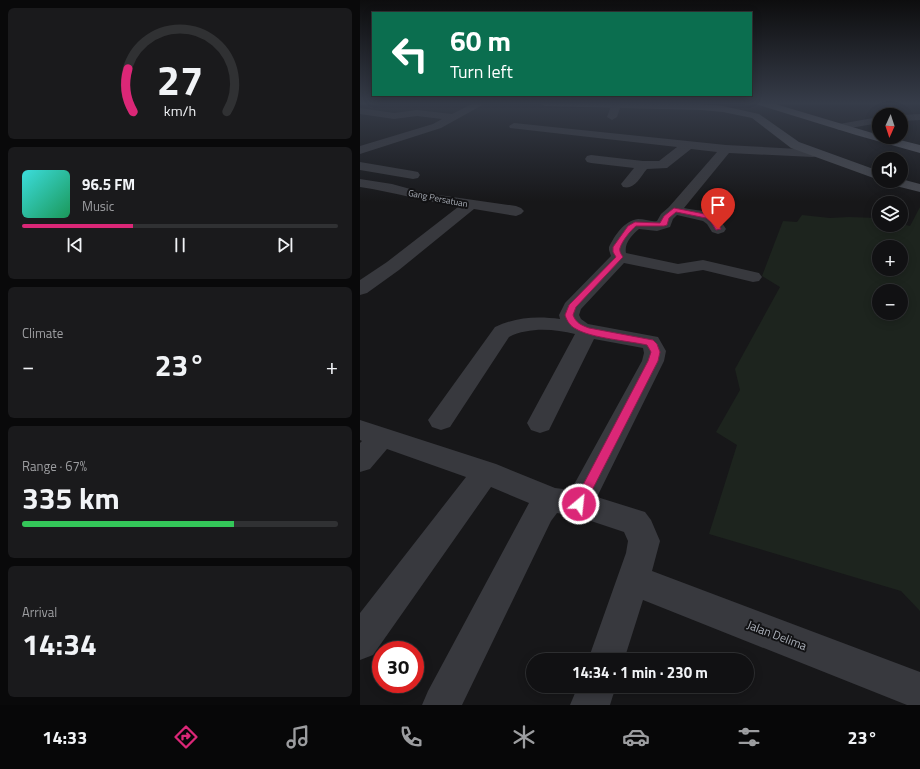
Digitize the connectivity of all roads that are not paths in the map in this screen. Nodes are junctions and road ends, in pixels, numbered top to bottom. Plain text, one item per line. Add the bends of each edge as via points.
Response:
1 (367, 136) dead end
2 (403, 136) edge
3 (605, 136) edge
4 (783, 136) edge
5 (874, 136) edge
6 (388, 140) junction
7 (688, 145) junction
8 (361, 149) edge
9 (726, 149) junction
10 (920, 149) edge
11 (813, 153) junction
12 (591, 159) dead end
13 (643, 165) junction
14 (360, 166) edge
15 (872, 174) edge
16 (413, 175) dead end
17 (360, 183) edge
18 (628, 184) dead end
19 (908, 185) edge
20 (920, 188) edge
21 (471, 204) junction
22 (516, 210) dead end
23 (674, 210) junction
24 (718, 229) dead end
25 (620, 257) junction
26 (753, 277) dead end
27 (360, 290) edge
28 (582, 329) junction
29 (441, 420) dead end
30 (540, 422) dead end
31 (371, 434) edge
32 (360, 461) edge
33 (486, 472) junction
34 (566, 502) junction
35 (634, 580) junction
36 (360, 642) edge
37 (608, 653) edge
38 (920, 691) edge
39 (594, 693) edge
40 (442, 705) edge
41 (590, 705) edge

1 - 6 street
2 - 6 street
3 - 7 street
4 - 11 street
5 - 10 main road
6 - 8 street
7 - 9 street
7 - 13 street via 662,165
9 - 11 street
9 - 23 street
11 - 15 street
12 - 13 street
13 - 18 street
14 - 16 street
17 - 21 street, Gang Persatuan
19 - 20 street
21 - 22 street, Gang Persatuan
21 - 27 street
23 - 24 street via 708,217 714,220
23 - 25 street via 662,225 640,223 630,227 616,247
25 - 26 street via 678,269 703,265
25 - 28 street via 572,306 569,315 571,321
28 - 29 street via 526,323 508,328 502,332
28 - 30 street
28 - 34 street via 650,342 656,352 653,361
31 - 32 street
31 - 33 street
33 - 34 street
33 - 36 street
34 - 35 street via 634,522 644,541
34 - 40 street via 545,505 540,512
35 - 37 street
35 - 38 street, Jalan Delima
39 - 41 street

